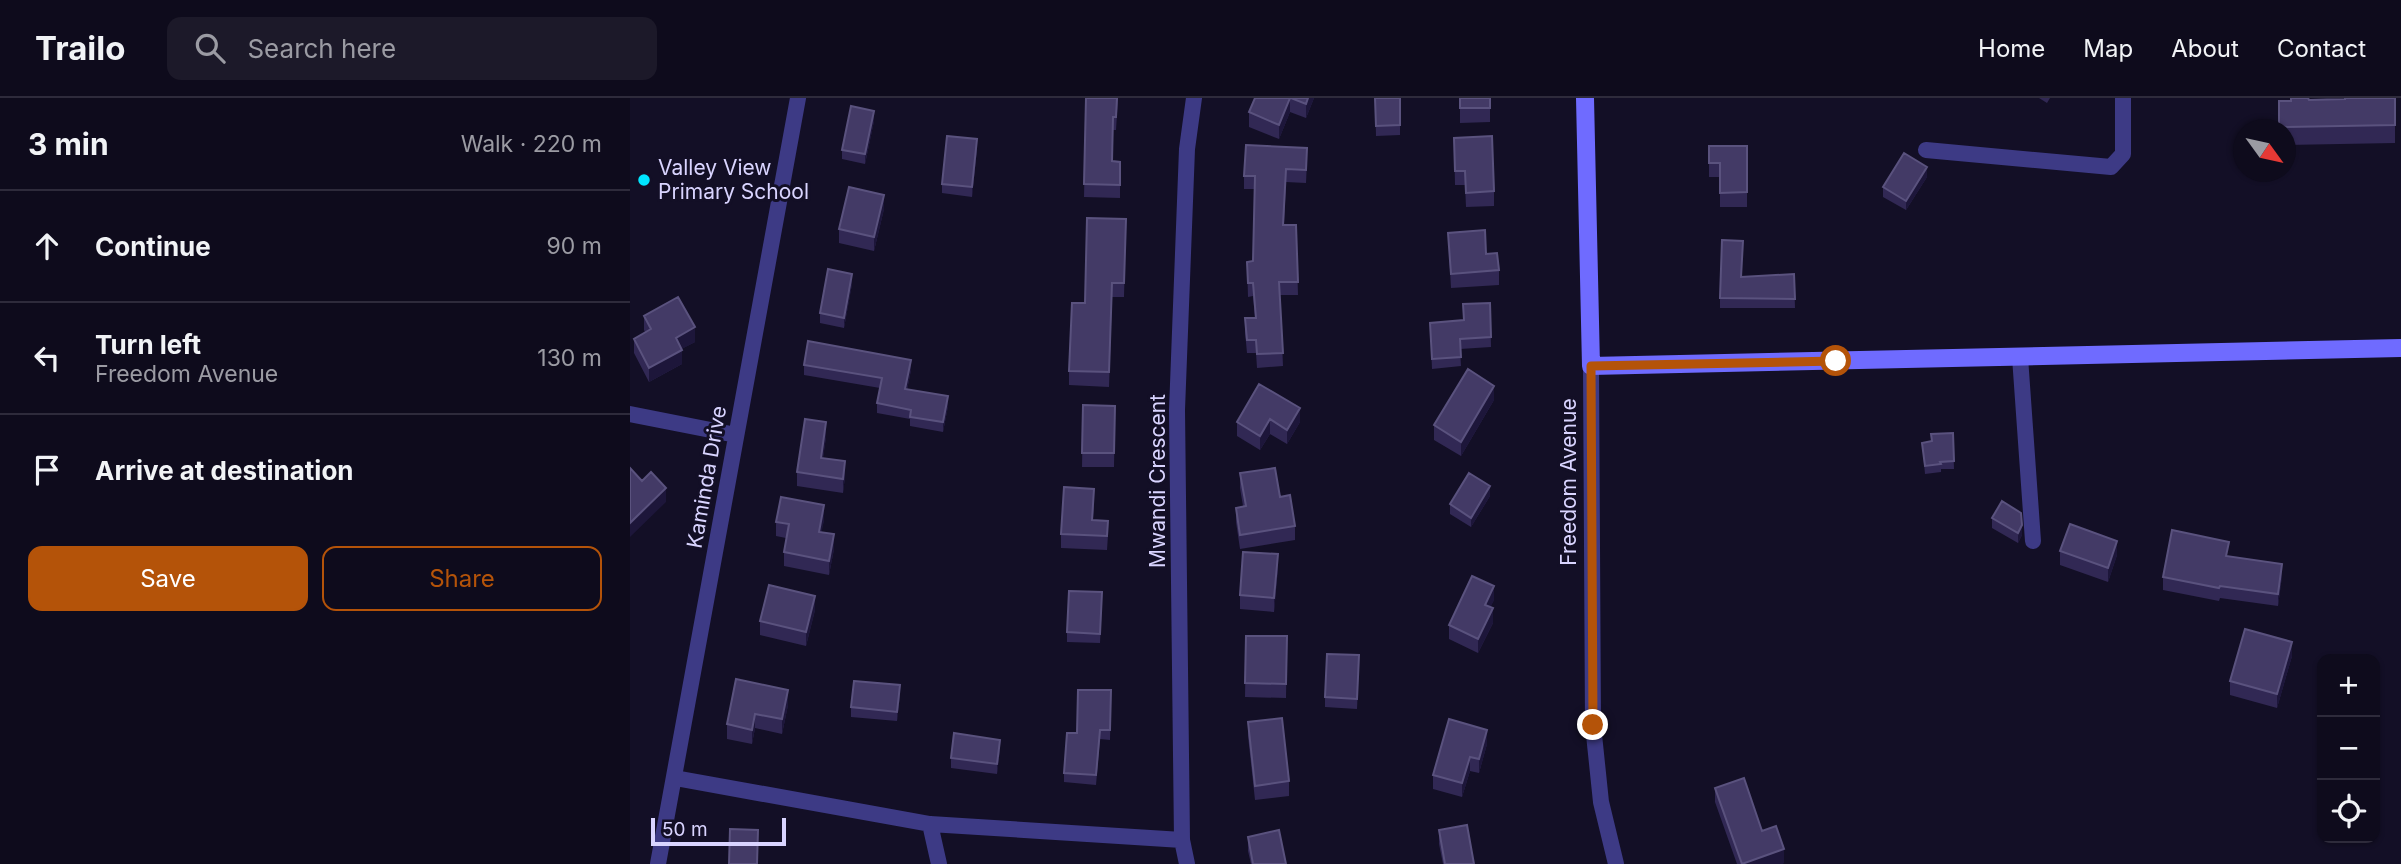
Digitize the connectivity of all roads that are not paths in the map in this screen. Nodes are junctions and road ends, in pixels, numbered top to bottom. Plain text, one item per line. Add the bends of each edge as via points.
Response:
1 (798, 98) edge
2 (1194, 98) edge
3 (1585, 98) edge
4 (2123, 98) edge
5 (1926, 150) dead end
6 (2401, 348) edge
7 (2020, 357) junction
8 (1591, 366) junction
9 (630, 414) edge
10 (736, 435) junction
11 (2033, 541) dead end
12 (675, 778) junction
13 (930, 824) junction
14 (1182, 840) junction
15 (658, 864) edge
16 (939, 864) edge
17 (1187, 864) edge
18 (1616, 864) edge

1 - 10 street, Kaminda Drive
2 - 14 street, Mwandi Crescent via 1187,149 1177,410
3 - 8 main road, Freedom Avenue
4 - 5 street via 2123,154 2111,167
6 - 7 main road
7 - 8 main road
7 - 11 street
8 - 18 street, Freedom Avenue via 1593,725 1601,802
9 - 10 street
10 - 12 street, Kaminda Drive
12 - 13 street
12 - 15 street, Kaminda Drive
13 - 14 street
13 - 16 street
14 - 17 street, Mwandi Crescent

